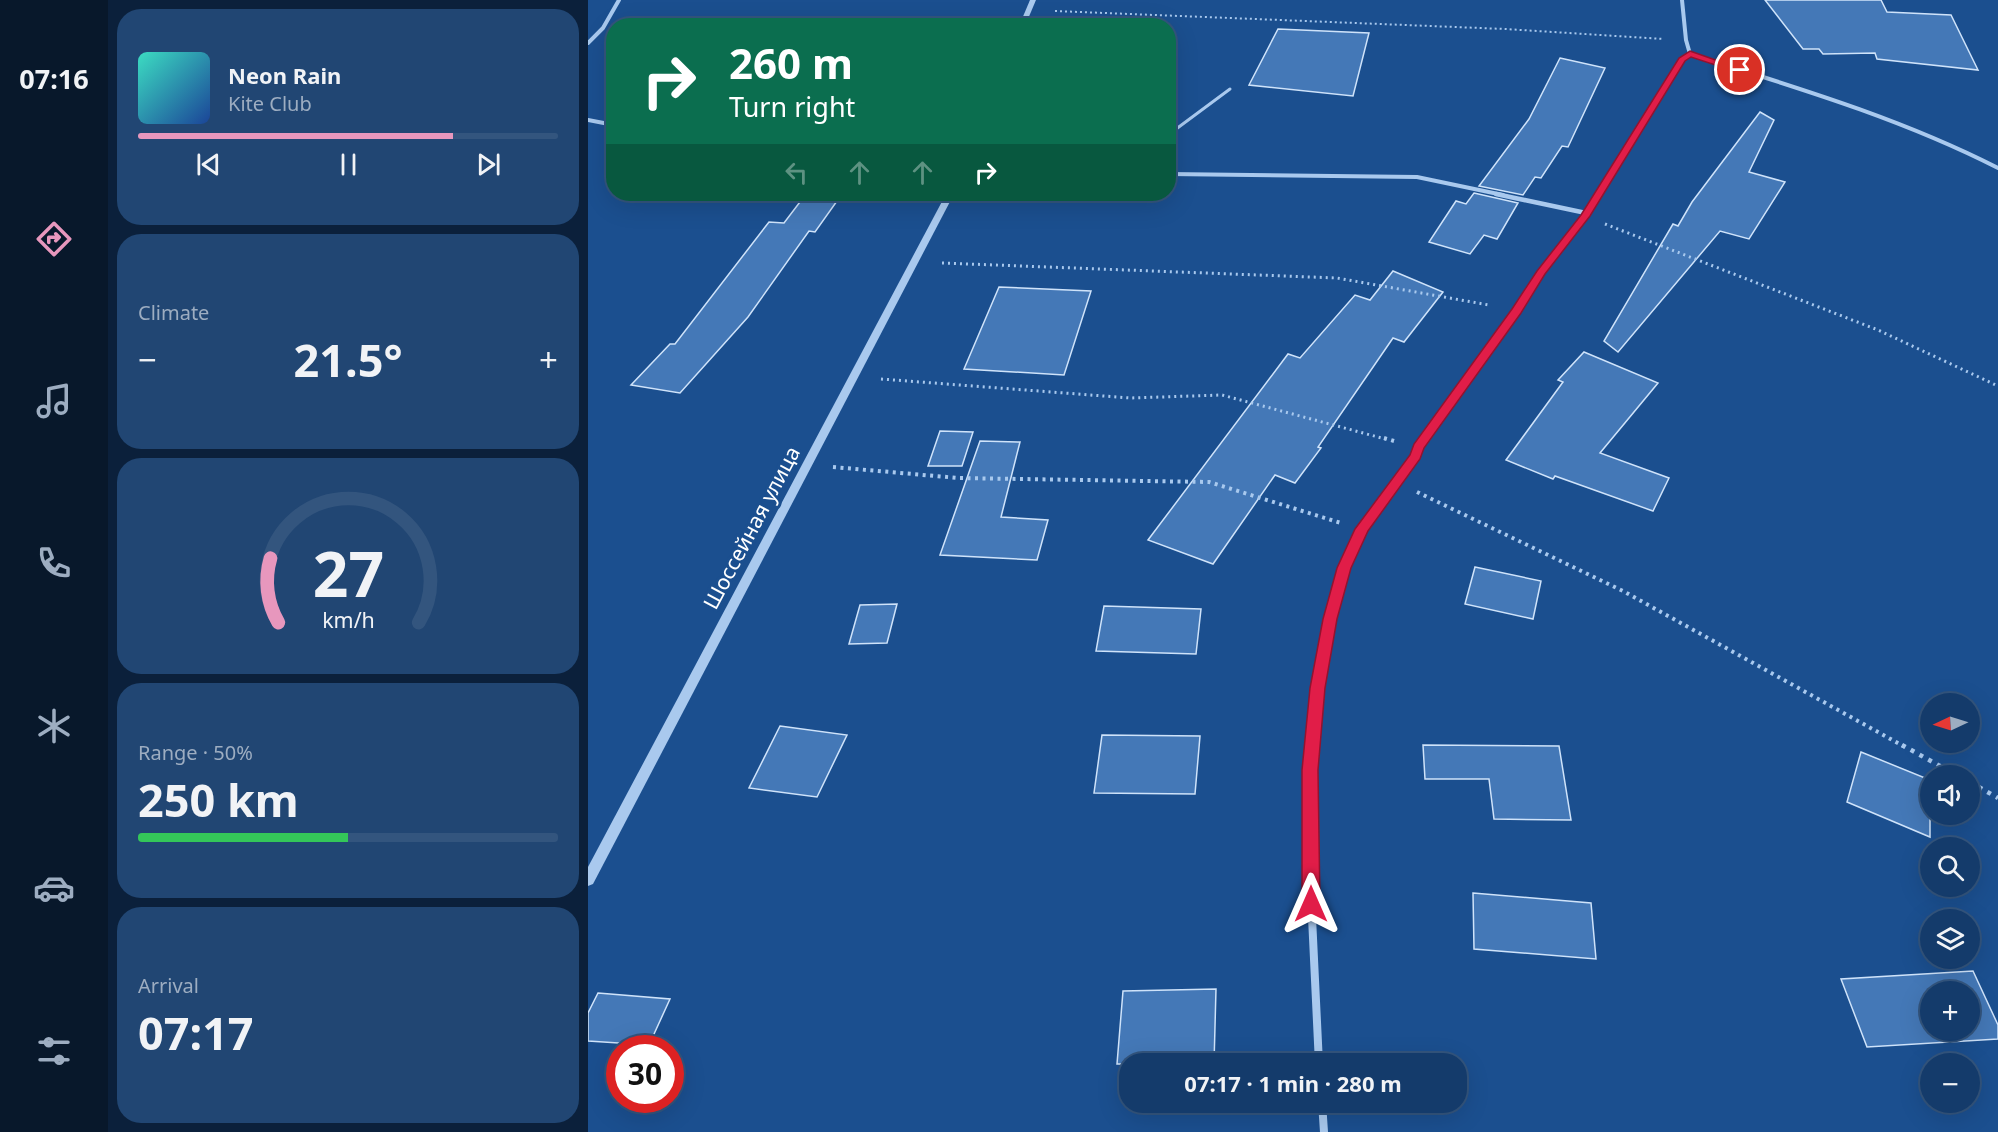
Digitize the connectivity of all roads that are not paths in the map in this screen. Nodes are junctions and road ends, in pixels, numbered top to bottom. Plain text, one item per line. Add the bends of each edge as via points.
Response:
1 (619, 0) edge
2 (1033, 0) edge
3 (1682, 0) edge
4 (609, 18) edge
5 (1026, 18) edge
6 (606, 23) edge
7 (588, 43) edge
8 (1690, 54) junction
9 (1230, 89) dead end
10 (588, 120) edge
11 (606, 123) edge
12 (1176, 129) edge
13 (1998, 168) edge
14 (1176, 174) edge
15 (946, 201) edge
16 (1586, 214) junction
17 (588, 880) edge
18 (1318, 1053) edge
19 (1323, 1113) edge
20 (1324, 1132) edge

1 - 4 street
2 - 5 street
3 - 8 street
6 - 7 street
8 - 13 street via 1914,127
8 - 16 street via 1682,60
9 - 12 lane
10 - 11 street
14 - 16 street via 1417,177
15 - 17 street, Шоссейная улица
16 - 18 street via 1418,447 1416,456 1362,529 1344,568 1317,688 1310,770 1311,950
19 - 20 street

